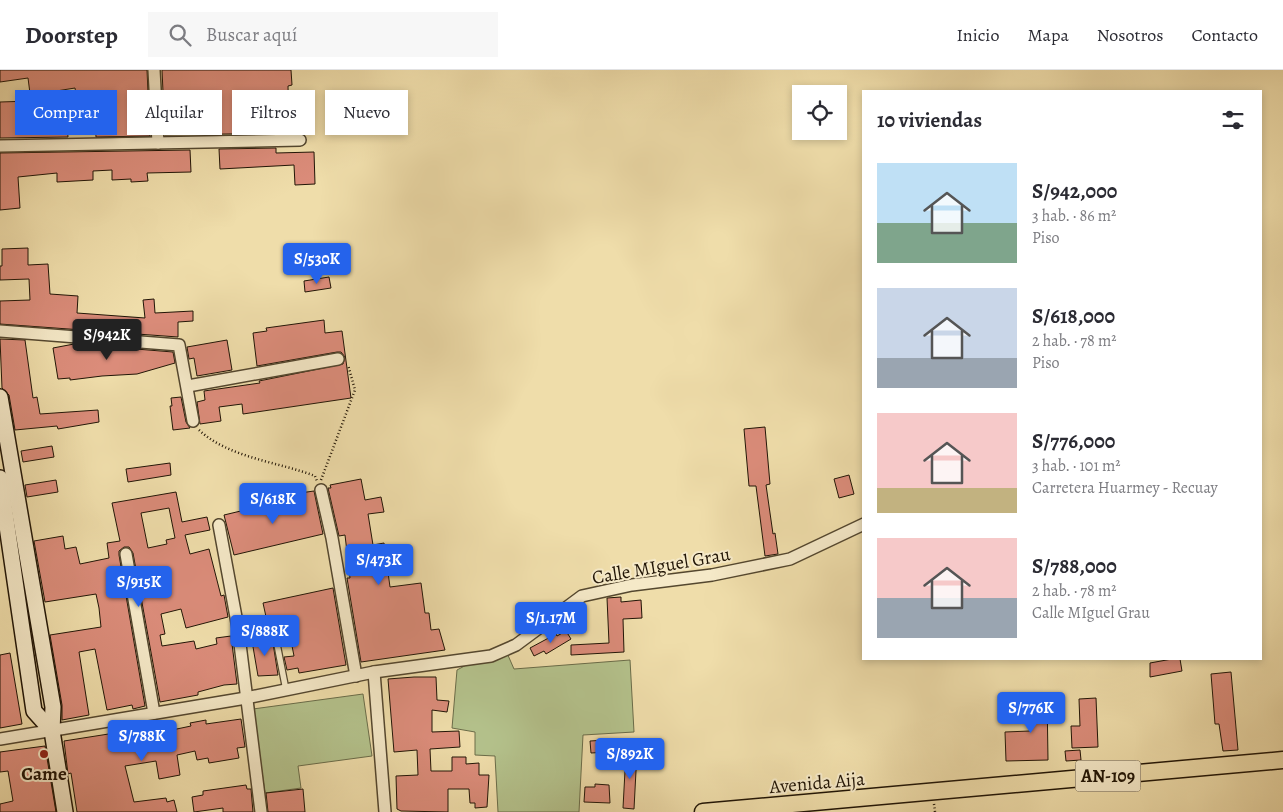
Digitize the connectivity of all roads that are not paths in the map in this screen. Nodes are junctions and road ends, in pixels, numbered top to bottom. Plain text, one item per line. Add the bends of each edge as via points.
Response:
1 (154, 70) edge
2 (300, 140) dead end
3 (158, 143) junction
4 (0, 146) edge
5 (0, 331) edge
6 (338, 359) road end
7 (188, 386) junction
8 (0, 397) edge
9 (193, 421) road end
10 (0, 478) edge
11 (321, 490) road end
12 (219, 525) dead end
13 (862, 525) edge
14 (126, 554) dead end
15 (276, 638) dead end
16 (374, 672) junction
17 (356, 676) junction
18 (286, 690) junction
19 (246, 698) junction
20 (154, 714) junction
21 (52, 731) junction
22 (0, 739) edge
23 (1283, 760) edge
24 (65, 812) edge
25 (261, 812) edge
26 (385, 812) edge
27 (703, 812) edge

1 - 3 street
2 - 3 street
3 - 4 street
5 - 7 street via 179,345
6 - 7 street
7 - 9 street
8 - 21 main road via 53,707
10 - 21 main road via 34,711
11 - 17 street
12 - 19 street via 238,628
13 - 16 street, Calle MIguel Grau via 790,559 582,596 516,645 491,656
14 - 20 street
15 - 18 lane
16 - 17 street, Calle MIguel Grau
16 - 26 street
17 - 18 street, Calle MIguel Grau
18 - 19 street, Calle MIguel Grau
19 - 20 street, Calle MIguel Grau
19 - 25 street
20 - 21 street, Calle MIguel Grau
21 - 22 street, Calle MIguel Grau
21 - 24 main road
23 - 27 main road, Avenida Aija / AN-109

